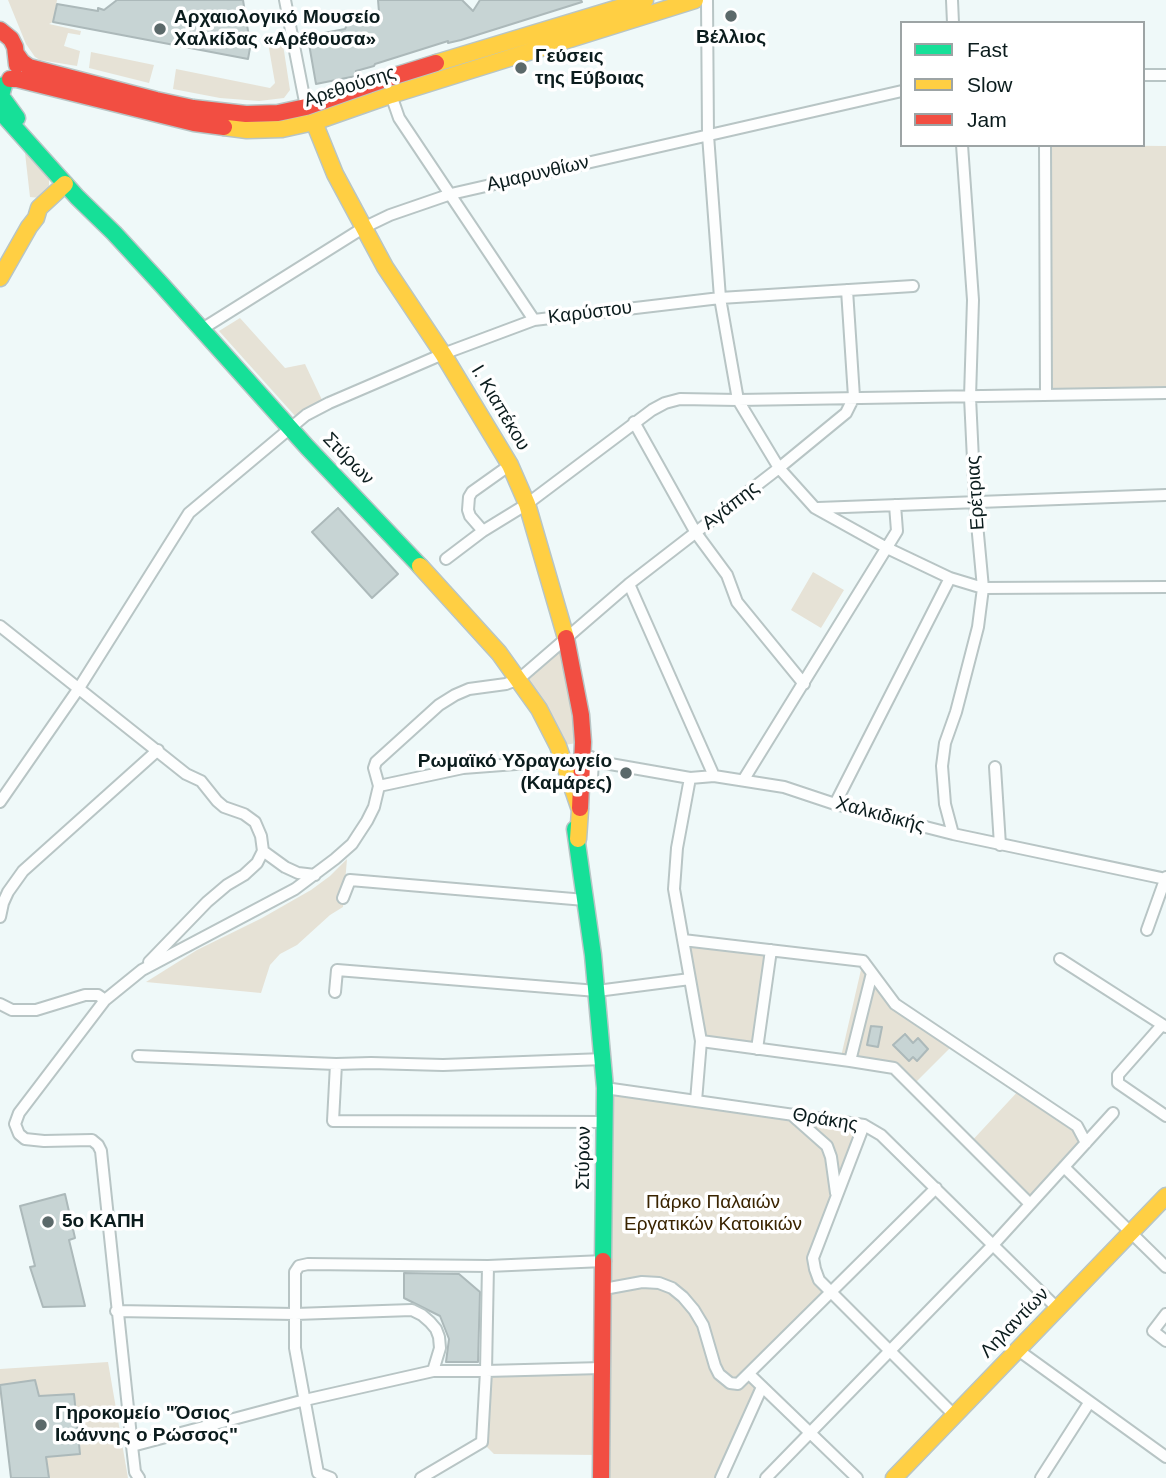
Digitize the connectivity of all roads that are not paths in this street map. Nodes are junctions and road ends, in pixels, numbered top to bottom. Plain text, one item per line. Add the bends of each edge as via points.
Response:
1 (285, 0) edge
2 (645, 0) edge
3 (695, 0) edge
4 (707, 0) edge
5 (952, 0) edge
6 (953, 21) edge
7 (2, 30) edge
8 (18, 55) junction
9 (1145, 75) edge
10 (1166, 75) edge
11 (5, 84) edge
12 (900, 91) edge
13 (391, 95) junction
14 (306, 107) junction
15 (0, 111) edge
16 (314, 122) junction
17 (708, 135) junction
18 (961, 147) edge
19 (1045, 147) edge
20 (68, 188) junction
21 (451, 194) junction
22 (363, 228) junction
23 (114, 233) junction
24 (0, 278) edge
25 (913, 286) dead end
26 (847, 290) junction
27 (720, 298) junction
28 (534, 320) junction
29 (202, 329) junction
30 (443, 354) junction
31 (1166, 393) edge
32 (1046, 395) junction
33 (854, 397) junction
34 (970, 397) junction
35 (738, 400) junction
36 (634, 422) junction
37 (290, 429) junction
38 (510, 465) junction
39 (779, 468) junction
40 (1166, 495) edge
41 (975, 502) junction
42 (527, 504) junction
43 (895, 505) junction
44 (815, 508) junction
45 (483, 531) junction
46 (696, 534) junction
47 (887, 548) junction
48 (446, 559) dead end
49 (950, 578) junction
50 (629, 584) junction
51 (1166, 587) edge
52 (983, 588) junction
53 (0, 625) edge
54 (566, 639) junction
55 (519, 679) junction
56 (804, 684) junction
57 (79, 688) junction
58 (545, 720) junction
59 (583, 742) junction
60 (158, 750) junction
61 (555, 761) junction
62 (593, 761) junction
63 (995, 767) dead end
64 (714, 776) junction
65 (690, 778) junction
66 (744, 779) junction
67 (379, 786) junction
68 (581, 793) junction
69 (0, 803) edge
70 (835, 804) junction
71 (580, 810) junction
72 (953, 834) junction
73 (578, 839) junction
74 (1000, 845) junction
75 (262, 851) junction
76 (315, 874) junction
77 (1166, 878) edge
78 (343, 898) dead end
79 (585, 900) junction
80 (0, 917) edge
81 (1147, 930) dead end
82 (683, 940) junction
83 (771, 950) junction
84 (1060, 958) dead end
85 (142, 970) junction
86 (872, 973) junction
87 (690, 978) junction
88 (597, 991) junction
89 (335, 992) dead end
90 (105, 1000) junction
91 (0, 1004) edge
92 (1164, 1026) edge
93 (702, 1041) junction
94 (757, 1049) junction
95 (138, 1056) dead end
96 (604, 1059) junction
97 (850, 1061) junction
98 (336, 1064) junction
99 (606, 1088) junction
100 (696, 1101) junction
101 (1113, 1113) dead end
102 (792, 1115) junction
103 (1166, 1116) edge
104 (606, 1122) junction
105 (864, 1125) junction
106 (1086, 1143) junction
107 (1064, 1167) junction
108 (936, 1188) junction
109 (836, 1196) junction
110 (1166, 1196) edge
111 (1030, 1204) junction
112 (1130, 1233) junction
113 (993, 1245) junction
114 (604, 1261) junction
115 (488, 1266) junction
116 (1166, 1267) edge
117 (604, 1289) junction
118 (830, 1292) junction
119 (1057, 1308) junction
120 (117, 1311) junction
121 (295, 1314) junction
122 (1166, 1314) edge
123 (1166, 1341) edge
124 (1018, 1350) junction
125 (890, 1351) junction
126 (603, 1368) junction
127 (433, 1371) junction
128 (486, 1371) junction
129 (749, 1374) junction
130 (762, 1387) junction
131 (305, 1400) junction
132 (1089, 1403) junction
133 (954, 1415) junction
134 (810, 1433) junction
135 (132, 1446) junction
136 (1166, 1457) edge
137 (139, 1478) edge
138 (331, 1478) edge
139 (421, 1478) edge
140 (601, 1478) edge
141 (721, 1478) edge
142 (766, 1478) edge
143 (857, 1478) edge
144 (894, 1478) edge
145 (1041, 1478) edge

1 - 14 street
2 - 14 main road, Αρεθούσης
3 - 13 main road, Αρεθούσης
4 - 17 street
5 - 6 street
7 - 8 main road
8 - 11 main road via 15,72
8 - 14 main road, Αρεθούσης via 25,65 39,70 193,108 246,114
9 - 10 street
11 - 16 main road, Αρεθούσης via 24,80 234,129 274,130
11 - 23 main road, Στύρων via 2,96 7,107 83,191
12 - 17 street, Αμαρυνθίων
13 - 16 main road, Αρεθούσης
13 - 21 street via 399,118
15 - 20 main road, Στύρων
16 - 22 main road, Ι. Κιαπέκου
17 - 21 street, Αμαρυνθίων
17 - 27 street
18 - 34 street, Ερέτριας via 973,300
19 - 32 street
20 - 23 main road, Στύρων
20 - 24 main road via 39,208
21 - 22 street, Αμαρυνθίων
21 - 28 street
22 - 29 street, Αμαρυνθίων
22 - 30 main road, Ι. Κιαπέκου
23 - 29 main road, Στύρων
25 - 26 street, Καρύστου
26 - 27 street, Καρύστου
26 - 33 street
27 - 28 street, Καρύστου
27 - 35 street
28 - 30 street, Καρύστου
29 - 37 main road, Στύρων
30 - 37 street, Καρύστου via 328,403
30 - 38 main road, Ι. Κιαπέκου
31 - 32 street
32 - 34 street
33 - 34 street
33 - 35 street
33 - 39 street, Αγάπης via 836,423
34 - 41 street, Ερέτριας
35 - 36 street via 680,399
35 - 39 street
36 - 42 street
36 - 46 street
37 - 55 main road, Στύρων via 419,564
37 - 57 street, Καρύστου via 189,513
38 - 42 main road, Ι. Κιαπέκου
38 - 45 street via 469,497 470,516
39 - 44 street
39 - 46 street, Αγάπης
40 - 41 street
41 - 43 street
41 - 52 street, Ερέτριας
42 - 45 street
42 - 54 main road, Ι. Κιαπέκου
43 - 44 street
43 - 47 street via 897,531
44 - 47 street
45 - 48 street
46 - 50 street, Αγάπης
46 - 56 street via 727,575 737,602
47 - 49 street
47 - 56 street
49 - 52 street
49 - 70 street
50 - 54 street, Αγάπης
50 - 64 street
51 - 52 street
52 - 72 street, Ερέτριας via 978,627 942,766
53 - 57 street
54 - 55 street, Αγάπης
54 - 59 main road, Ι. Κιαπέκου
55 - 58 main road, Στύρων
55 - 67 street via 469,689 439,705 379,758 374,768
56 - 66 street
57 - 60 street
57 - 69 street, Καρύστου
58 - 61 main road, Στύρων
58 - 71 main road, Στύρων
59 - 62 street, Ι. Κιαπέκου
59 - 68 main road, Ι. Κιαπέκου
60 - 75 street via 201,781 224,807 254,822
60 - 80 street via 23,871 8,892
61 - 67 street via 463,768
61 - 73 main road, Στύρων
62 - 65 street, Χαλκιδικής
62 - 68 street, Ι. Κιαπέκου via 592,778
63 - 74 street
64 - 65 street, Χαλκιδικής
64 - 66 street, Χαλκιδικής
65 - 82 street via 674,889
66 - 70 street, Χαλκιδικής
67 - 76 street via 371,814 352,844
68 - 71 main road, Ι. Κιαπέκου
70 - 72 street, Χαλκιδικής
71 - 73 main road, Στύρων
72 - 74 street, Χαλκιδικής
73 - 79 main road, Στύρων
74 - 77 street, Χαλκιδικής
75 - 76 street via 298,873
75 - 85 street via 257,863 207,902
76 - 85 street
77 - 81 street
78 - 79 street via 349,880
79 - 88 main road, Στύρων
82 - 83 street
82 - 87 street
83 - 86 street via 863,961
83 - 94 street
84 - 92 street
85 - 90 street
86 - 97 street
86 - 106 street via 895,1004 1077,1126
87 - 88 street
87 - 93 street
88 - 89 street via 337,970
88 - 96 main road, Στύρων
90 - 91 street via 85,995 36,1010 12,1010
90 - 120 street via 15,1124 25,1139 92,1140 98,1145
92 - 103 street via 1118,1075 1118,1083
93 - 94 street
93 - 100 street
94 - 97 street
95 - 98 street
96 - 98 street
96 - 99 main road, Στύρων
97 - 111 street via 894,1068
98 - 104 street via 333,1121
99 - 100 street, Θράκης
99 - 104 main road, Στύρων
100 - 102 street, Θράκης
101 - 106 street
102 - 105 street, Θράκης
102 - 109 street via 827,1146
104 - 114 main road, Στύρων
105 - 108 street, Θράκης via 881,1135
105 - 109 street
106 - 107 street
107 - 111 street
107 - 112 street
108 - 113 street, Θράκης
108 - 118 street
109 - 118 street via 813,1258 819,1280
110 - 112 main road, Ληλαντίων
111 - 113 street
112 - 116 street
112 - 119 main road, Ληλαντίων
113 - 119 street, Θράκης
113 - 125 street
114 - 115 street
114 - 117 main road, Στύρων
115 - 121 street via 299,1266
115 - 128 street
117 - 126 main road, Στύρων
117 - 129 street via 642,1282 672,1288 703,1325 723,1378 738,1384
118 - 125 street
118 - 129 street
119 - 124 main road, Ληλαντίων
120 - 121 street
120 - 135 street
121 - 127 street via 412,1310 430,1322 439,1337
121 - 131 street via 295,1348
122 - 123 street via 1153,1331
124 - 132 street
124 - 133 main road, Ληλαντίων
125 - 133 street
125 - 134 street
126 - 128 street
126 - 140 main road, Στύρων
127 - 128 street
127 - 131 street
128 - 139 street via 482,1442
129 - 130 street
130 - 134 street
130 - 141 street
131 - 135 street
131 - 138 street via 317,1473
132 - 136 street
132 - 145 street
133 - 144 main road, Ληλαντίων
134 - 142 street
134 - 143 street
135 - 137 street

